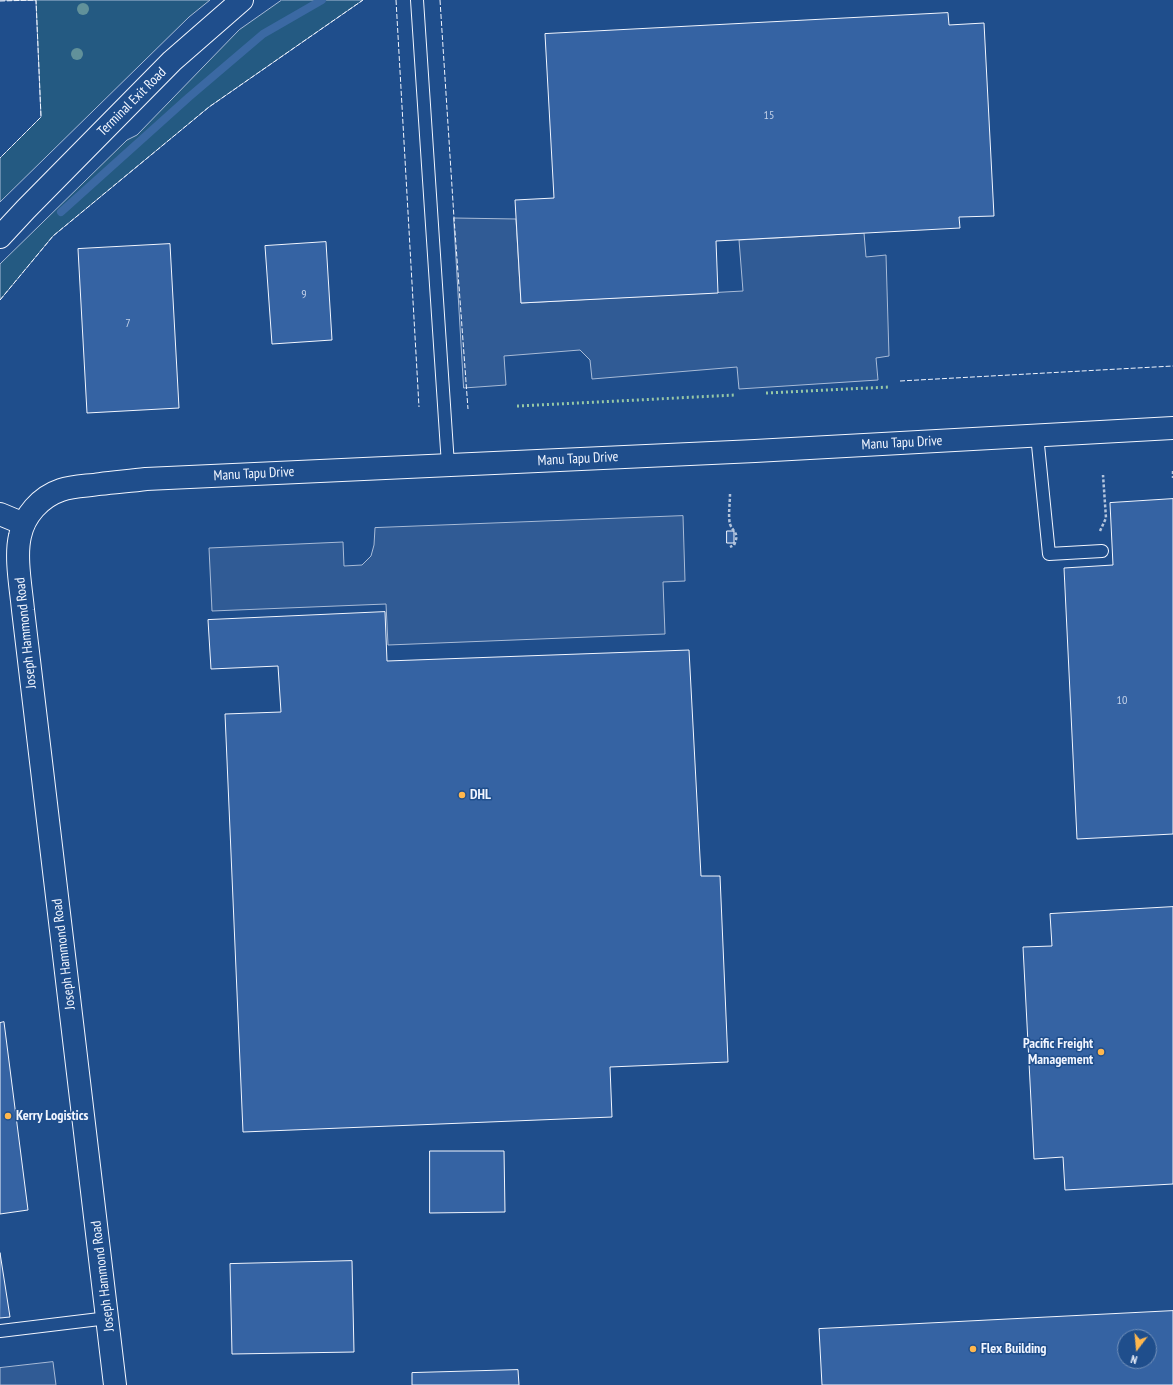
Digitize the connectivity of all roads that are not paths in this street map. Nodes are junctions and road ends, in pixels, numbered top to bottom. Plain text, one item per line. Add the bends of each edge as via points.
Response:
1 (242, 0) edge
2 (417, 0) edge
3 (26, 208) junction
4 (0, 231) edge
5 (0, 237) edge
6 (1173, 428) edge
7 (1037, 435) junction
8 (448, 465) junction
9 (0, 514) edge
10 (24, 524) junction
11 (1102, 551) dead end
12 (108, 1318) junction
13 (0, 1330) edge
14 (115, 1385) edge

1 - 3 street, Terminal Exit Road via 172,61
2 - 8 lane
3 - 4 street, Terminal Exit Road
3 - 5 street, Terminal Exit Road
6 - 7 street, Manu Tapu Drive
7 - 8 street, Manu Tapu Drive
7 - 11 lane via 1049,554
8 - 10 street, Manu Tapu Drive via 146,479 75,487 60,490 47,497 36,506
9 - 10 street
10 - 12 street, Joseph Hammond Road via 18,553 23,610
12 - 13 lane
12 - 14 street, Joseph Hammond Road

